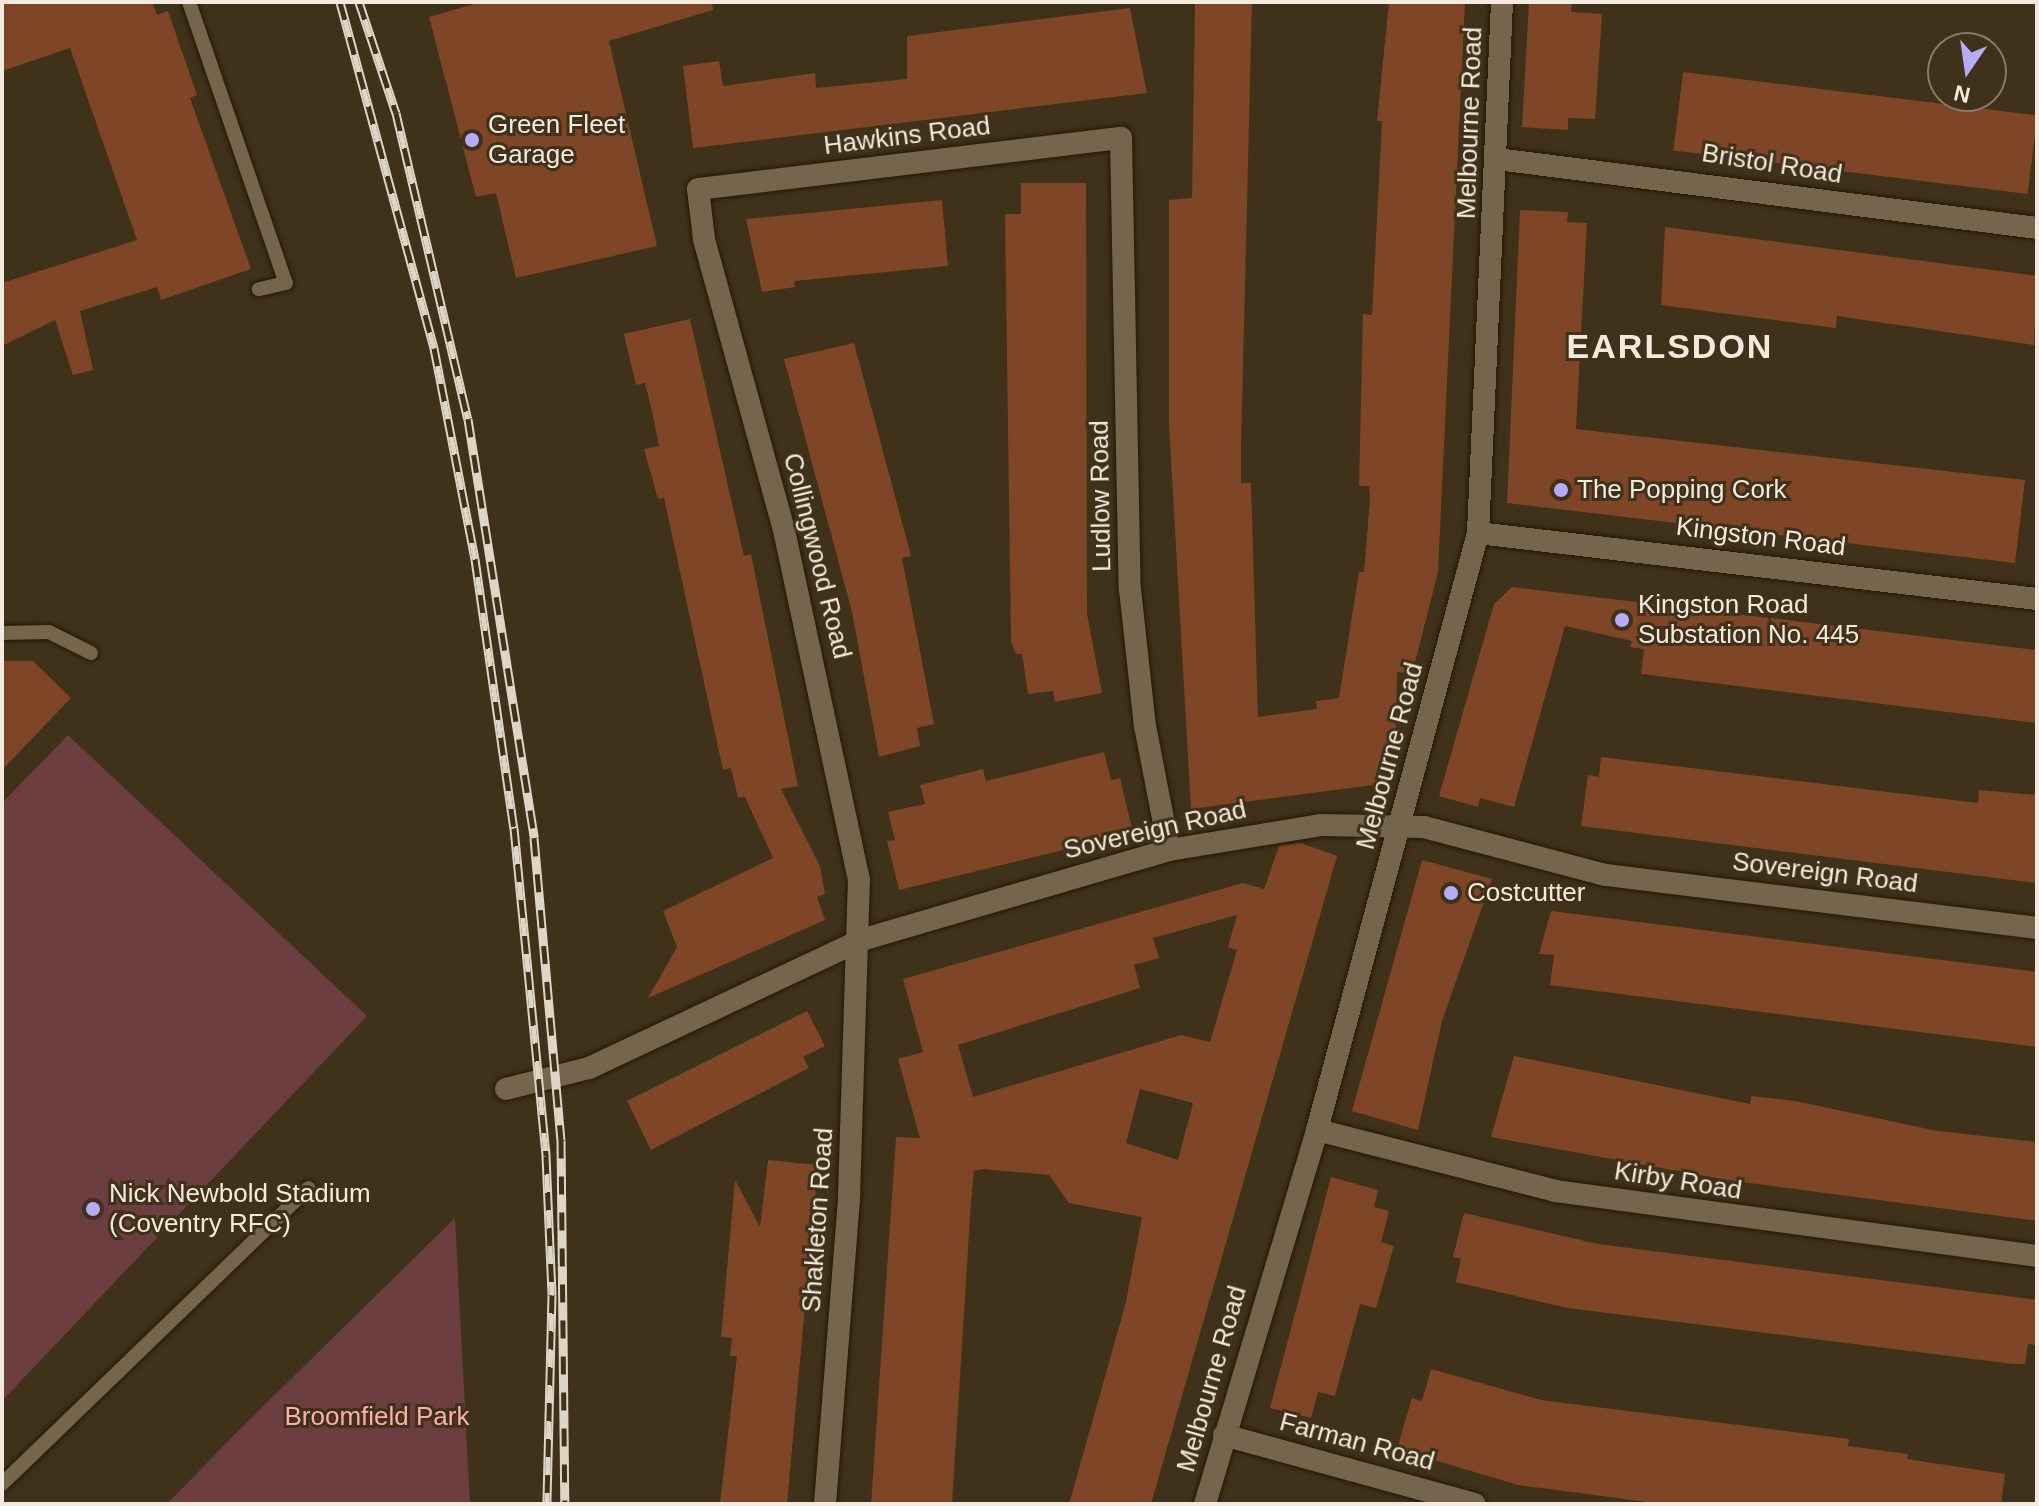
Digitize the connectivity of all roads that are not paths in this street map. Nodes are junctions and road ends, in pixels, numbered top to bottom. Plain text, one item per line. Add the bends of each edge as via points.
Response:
1 (189, 2) edge
2 (1502, 2) edge
3 (1121, 138) joint
4 (1497, 159) junction
5 (698, 189) joint
6 (2037, 228) edge
7 (259, 289) dead end
8 (1478, 533) junction
9 (2037, 599) edge
10 (2, 633) edge
11 (91, 653) dead end
12 (1399, 830) junction
13 (1169, 850) junction
14 (2037, 928) edge
15 (861, 940) junction
16 (506, 1089) dead end
17 (1317, 1130) junction
18 (308, 1188) dead end
19 (2037, 1256) edge
20 (1224, 1435) junction
21 (2, 1484) edge
22 (825, 1504) edge
23 (1205, 1504) edge
24 (1475, 1504) edge

1 - 7 lane via 286,283
2 - 4 street, Melbourne Road
3 - 5 street, Hawkins Road
3 - 13 street, Ludlow Road via 1130,589 1145,726
4 - 6 street, Bristol Road
4 - 8 street, Melbourne Road
5 - 15 street, Collingwood Road via 704,239 784,530 835,757 859,880
8 - 9 street, Kingston Road
8 - 12 street, Melbourne Road
10 - 11 lane via 49,632
12 - 13 street, Sovereign Road via 1322,825
12 - 14 street, Sovereign Road via 1424,827 1606,875
12 - 17 street, Melbourne Road
13 - 15 street, Sovereign Road
15 - 16 street, Sovereign Road via 589,1068
15 - 22 street, Shakleton Road
17 - 19 street, Kirby Road via 1556,1191
17 - 20 street, Melbourne Road
18 - 21 lane
20 - 23 street, Melbourne Road
20 - 24 street, Farman Road

